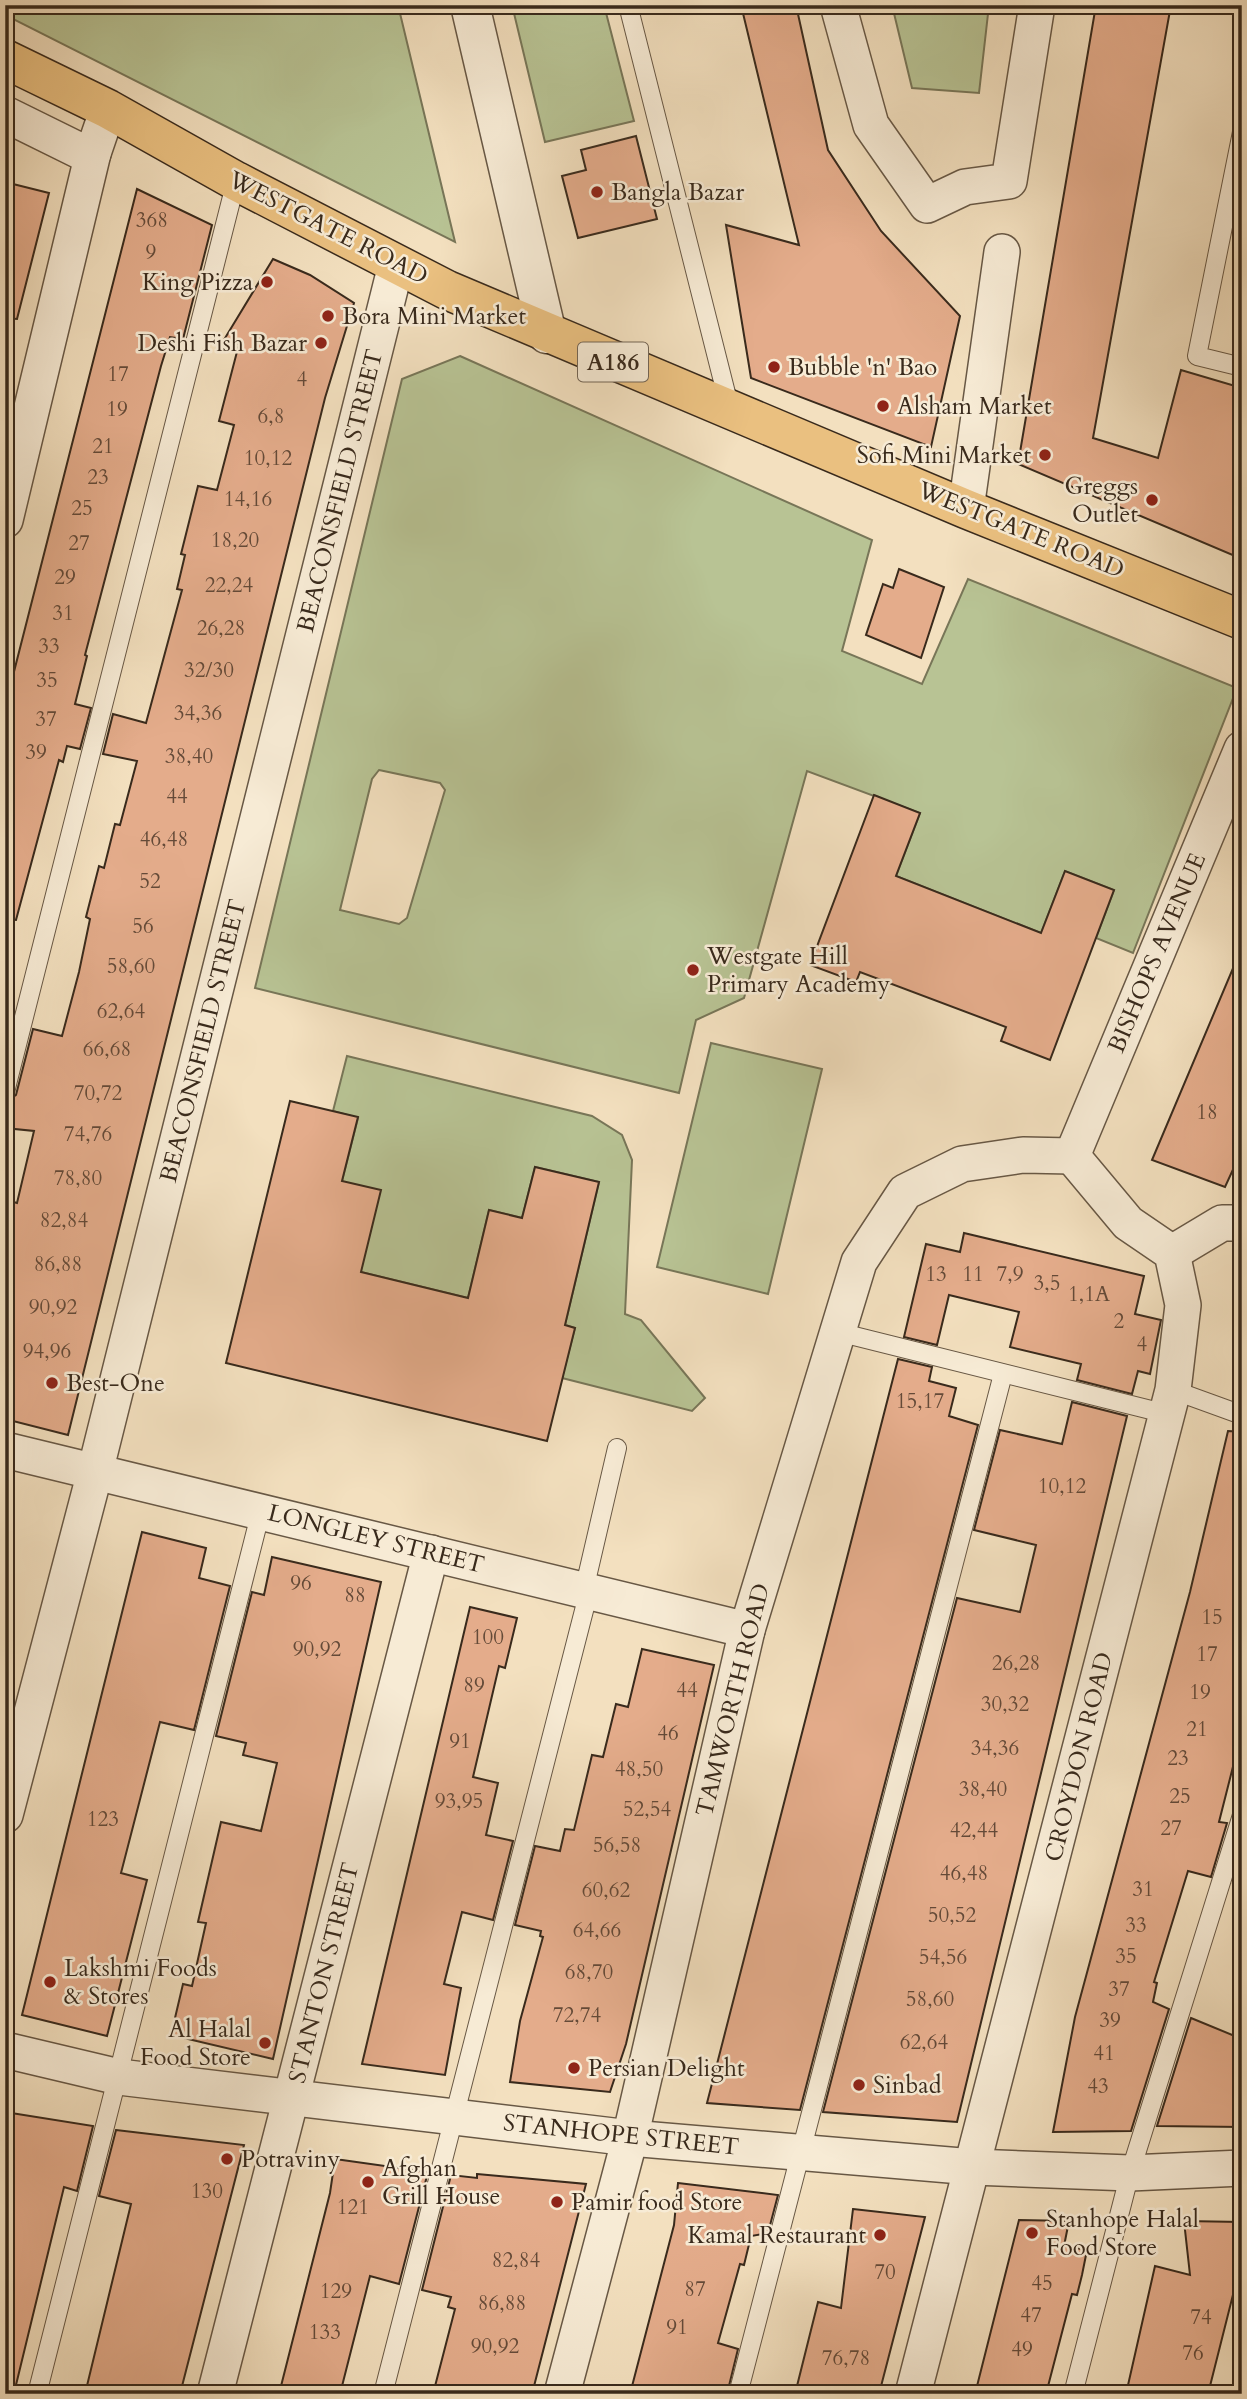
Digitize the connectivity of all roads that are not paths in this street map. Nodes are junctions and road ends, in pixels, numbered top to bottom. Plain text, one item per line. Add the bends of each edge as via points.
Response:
1 (470, 5) edge
2 (628, 5) edge
3 (838, 5) edge
4 (1037, 5) edge
5 (5, 58) edge
6 (108, 109) junction
7 (5, 114) edge
8 (1242, 132) edge
9 (93, 153) junction
10 (236, 181) junction
11 (1002, 252) dead end
12 (396, 265) junction
13 (547, 334) junction
14 (1242, 367) edge
15 (730, 410) junction
16 (966, 509) junction
17 (5, 520) edge
18 (1242, 620) edge
19 (1242, 749) edge
20 (5, 1092) edge
21 (1072, 1156) junction
22 (1242, 1223) edge
23 (1172, 1254) junction
24 (838, 1332) junction
25 (1003, 1374) junction
26 (1170, 1402) junction
27 (1242, 1415) edge
28 (617, 1448) dead end
29 (5, 1450) edge
30 (95, 1472) junction
31 (261, 1511) junction
32 (431, 1553) junction
33 (586, 1590) junction
34 (747, 1630) junction
35 (5, 1815) edge
36 (1242, 1815) edge
37 (5, 2050) edge
38 (119, 2077) junction
39 (292, 2099) junction
40 (454, 2118) junction
41 (630, 2138) junction
42 (802, 2153) junction
43 (973, 2167) junction
44 (1242, 2168) edge
45 (1130, 2173) junction
46 (37, 2394) edge
47 (215, 2394) edge
48 (383, 2394) edge
49 (562, 2394) edge
50 (738, 2394) edge
51 (913, 2394) edge
52 (1073, 2394) edge

1 - 13 street
2 - 15 lane
3 - 4 street via 871,125 927,205 965,187 1009,181
5 - 6 main road, WESTGATE ROAD / A186
6 - 9 street
6 - 10 main road, WESTGATE ROAD / A186
7 - 9 street
8 - 14 lane via 1197,356
9 - 17 street
10 - 12 main road, WESTGATE ROAD / A186
10 - 20 lane
11 - 16 street
12 - 13 main road, WESTGATE ROAD / A186
12 - 30 street, BEACONSFIELD STREET
13 - 15 main road, WESTGATE ROAD / A186
15 - 16 main road, WESTGATE ROAD / A186
16 - 18 main road, WESTGATE ROAD / A186
19 - 21 street, BISHOPS AVENUE
21 - 23 street via 1128,1223
21 - 24 street, TAMWORTH ROAD via 1023,1155 962,1164 905,1192 859,1262
22 - 23 street via 1222,1223
23 - 26 street, CROYDON ROAD via 1183,1305
24 - 25 lane
24 - 34 street, TAMWORTH ROAD
25 - 26 lane
25 - 42 lane
26 - 27 lane
26 - 43 street, CROYDON ROAD
28 - 33 lane
29 - 30 street, LONGLEY STREET
30 - 31 street, LONGLEY STREET
30 - 35 street, BEACONSFIELD STREET
31 - 32 street, LONGLEY STREET
31 - 38 lane
32 - 33 street, LONGLEY STREET
32 - 39 street, STANTON STREET
33 - 34 street, LONGLEY STREET
33 - 40 lane
34 - 41 street, TAMWORTH ROAD
36 - 45 lane
37 - 38 street, STANHOPE STREET
38 - 39 street, STANHOPE STREET
38 - 46 lane
39 - 40 street, STANHOPE STREET
39 - 47 street, STANTON STREET
40 - 41 street, STANHOPE STREET
40 - 48 lane
41 - 42 street, STANHOPE STREET
41 - 49 street, TAMWORTH ROAD
42 - 43 street, STANHOPE STREET
42 - 50 lane
43 - 45 street, STANHOPE STREET
43 - 51 street, CROYDON ROAD
44 - 45 street, STANHOPE STREET
45 - 52 lane

